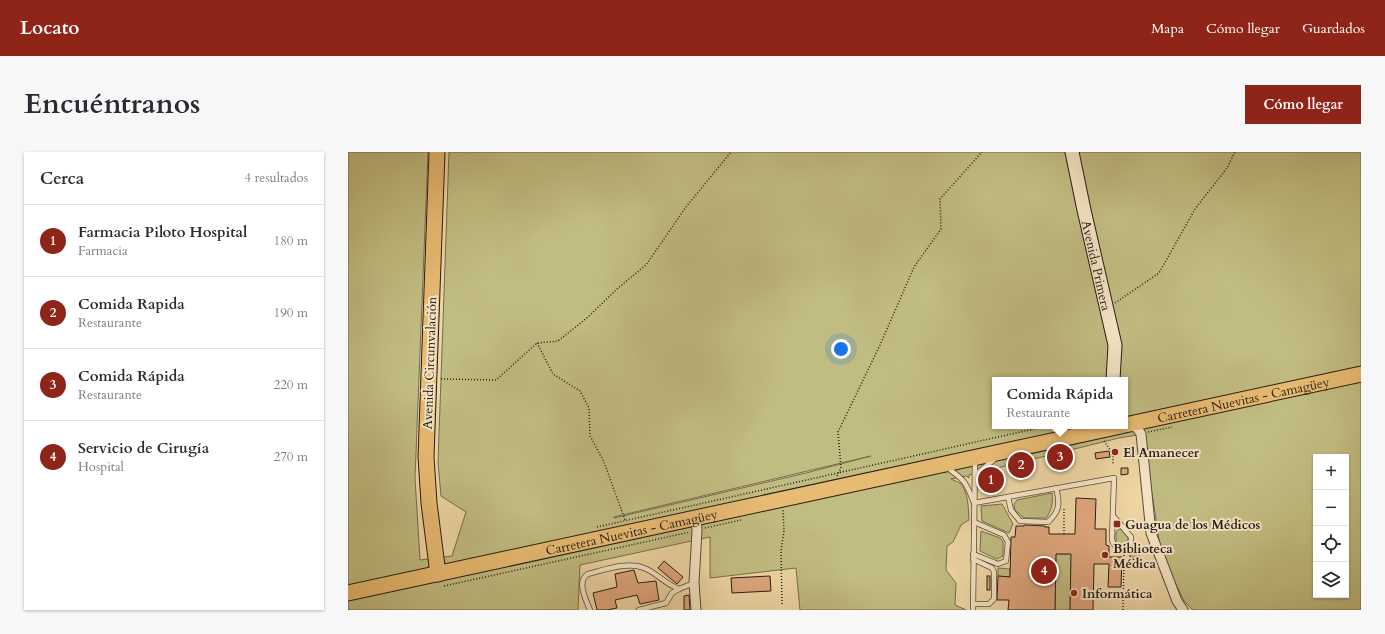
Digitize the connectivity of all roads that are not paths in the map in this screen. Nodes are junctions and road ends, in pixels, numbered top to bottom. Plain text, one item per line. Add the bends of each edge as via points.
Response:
1 (437, 152) edge
2 (1072, 152) edge
3 (1361, 374) edge
4 (1113, 377) edge
5 (1128, 424) edge
6 (1128, 426) edge
7 (1093, 429) edge
8 (1024, 453) dead end
9 (976, 454) junction
10 (1000, 456) junction
11 (942, 464) junction
12 (916, 470) junction
13 (975, 475) junction
14 (1056, 488) junction
15 (1008, 497) junction
16 (974, 503) junction
17 (1114, 517) junction
18 (696, 518) junction
19 (974, 522) junction
20 (973, 554) junction
21 (973, 559) junction
22 (438, 574) junction
23 (694, 583) junction
24 (679, 589) junction
25 (348, 593) edge
26 (973, 604) junction
27 (590, 610) edge
28 (639, 610) edge
29 (696, 610) edge
30 (972, 610) edge
31 (1184, 610) edge

1 - 22 highway, Avenida Circunvalación via 426,465 428,503
2 - 4 main road, Avenida Primera via 1115,345
3 - 5 highway, Carretera Nuevitas - Camagüey
6 - 31 street via 1137,428 1141,434 1151,533 1176,601
7 - 8 lane via 1076,440
7 - 10 highway, Carretera Nuevitas - Camagüey
9 - 10 highway, Carretera Nuevitas - Camagüey
9 - 11 highway, Carretera Nuevitas - Camagüey
9 - 12 lane, Carretera Nuevitas - Camagüey via 932,462
9 - 13 lane
10 - 13 lane
11 - 12 highway, Carretera Nuevitas - Camagüey
11 - 16 lane via 967,485
12 - 18 highway, Carretera Nuevitas - Camagüey
13 - 16 lane
14 - 15 lane
14 - 15 lane via 1058,509 1048,522 1020,522 1011,510
14 - 17 lane via 1114,478
15 - 16 lane
16 - 19 lane
17 - 17 lane via 1113,544 1124,549 1131,543 1131,537
18 - 22 highway, Carretera Nuevitas - Camagüey
18 - 23 street
19 - 20 lane
19 - 20 lane via 1004,535 1008,542 1006,561 998,564
20 - 21 lane
21 - 26 lane
21 - 26 lane via 992,568 994,572 994,600 989,604
22 - 25 highway, Carretera Nuevitas - Camagüey
23 - 24 lane
23 - 29 street
24 - 27 lane via 643,567 611,568 585,575 583,591
24 - 28 lane via 672,593 666,603
26 - 30 lane

